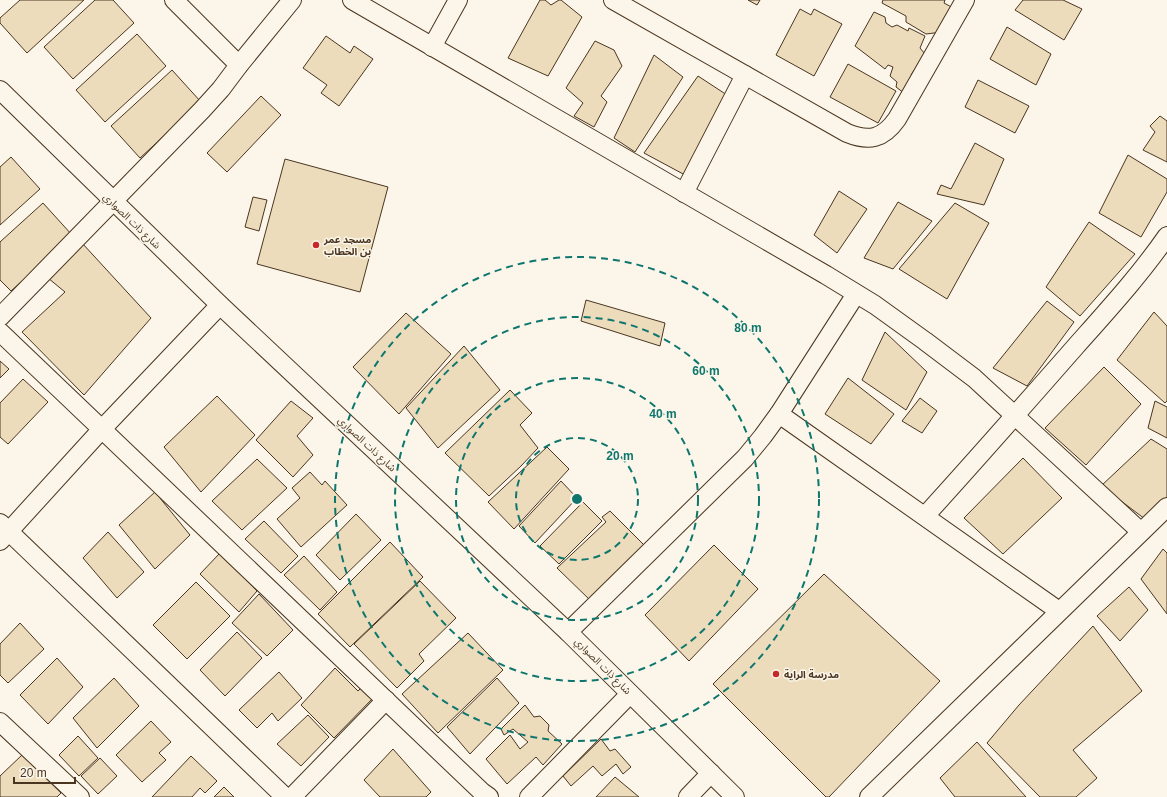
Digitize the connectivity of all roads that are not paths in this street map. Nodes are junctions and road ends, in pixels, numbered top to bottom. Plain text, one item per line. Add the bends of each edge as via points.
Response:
1 (174, 0) edge
2 (352, 0) edge
3 (458, 0) edge
4 (614, 0) edge
5 (965, 0) edge
6 (289, 1) edge
7 (639, 6) edge
8 (432, 47) junction
9 (239, 65) junction
10 (745, 75) junction
11 (0, 90) edge
12 (684, 193) junction
13 (112, 201) junction
14 (1167, 236) edge
15 (856, 294) junction
16 (220, 305) junction
17 (0, 317) edge
18 (0, 332) edge
19 (779, 414) junction
20 (1015, 416) junction
21 (102, 429) junction
22 (1167, 507) edge
23 (925, 516) junction
24 (3, 532) edge
25 (1141, 532) junction
26 (1059, 611) junction
27 (568, 632) junction
28 (630, 694) junction
29 (386, 700) junction
30 (3, 731) edge
31 (711, 773) junction
32 (482, 795) edge
33 (80, 797) edge
34 (285, 797) edge
35 (292, 797) edge
36 (529, 797) edge
37 (688, 797) edge
38 (735, 797) edge
39 (869, 797) edge

1 - 9 street
2 - 8 street
3 - 8 street
4 - 7 street
5 - 10 street via 897,119 890,129 881,135 870,138 847,133
6 - 9 street
7 - 10 street
8 - 12 street
9 - 13 street via 197,115
10 - 12 street
11 - 13 street, شارع ذات الصواري
12 - 15 street
13 - 16 street, شارع ذات الصواري
13 - 17 street
14 - 20 street via 1131,283
15 - 19 street
15 - 20 street via 974,378
16 - 21 street
16 - 27 street, شارع ذات الصواري
18 - 21 street
19 - 23 street
19 - 27 street via 745,458
20 - 23 street
20 - 25 street
21 - 24 street
21 - 29 street
22 - 25 street
23 - 26 street
24 - 34 street
25 - 26 street
26 - 39 street
27 - 28 street, شارع ذات الصواري
28 - 31 street, شارع ذات الصواري
28 - 36 street
29 - 32 street
29 - 35 street
30 - 33 street
31 - 37 street
31 - 38 street, شارع ذات الصواري

